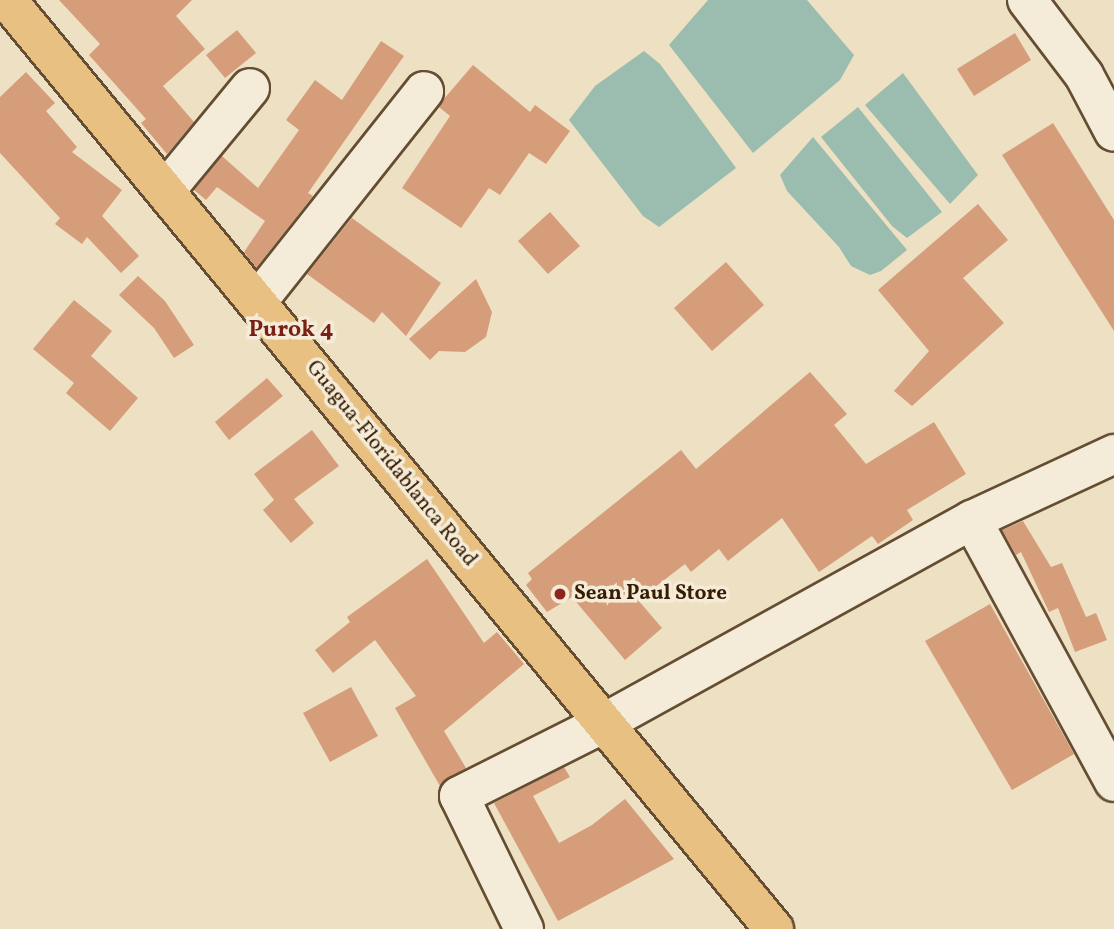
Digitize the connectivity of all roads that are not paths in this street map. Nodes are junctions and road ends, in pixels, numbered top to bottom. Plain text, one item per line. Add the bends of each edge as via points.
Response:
1 (7, 0) edge
2 (1027, 0) edge
3 (250, 88) dead end
4 (424, 91) dead end
5 (1114, 132) edge
6 (166, 190) junction
7 (257, 302) junction
8 (1114, 454) edge
9 (972, 520) junction
10 (604, 723) junction
11 (1114, 782) edge
12 (524, 929) edge
13 (774, 929) edge

1 - 6 main road, Guagua-Floridablanca Road
2 - 5 street via 1084,75
3 - 6 street
4 - 7 street
6 - 7 main road, Guagua-Floridablanca Road
7 - 10 main road, Guagua-Floridablanca Road
8 - 9 street
9 - 10 street
9 - 11 street
10 - 12 street via 458,796
10 - 13 main road, Guagua-Floridablanca Road

